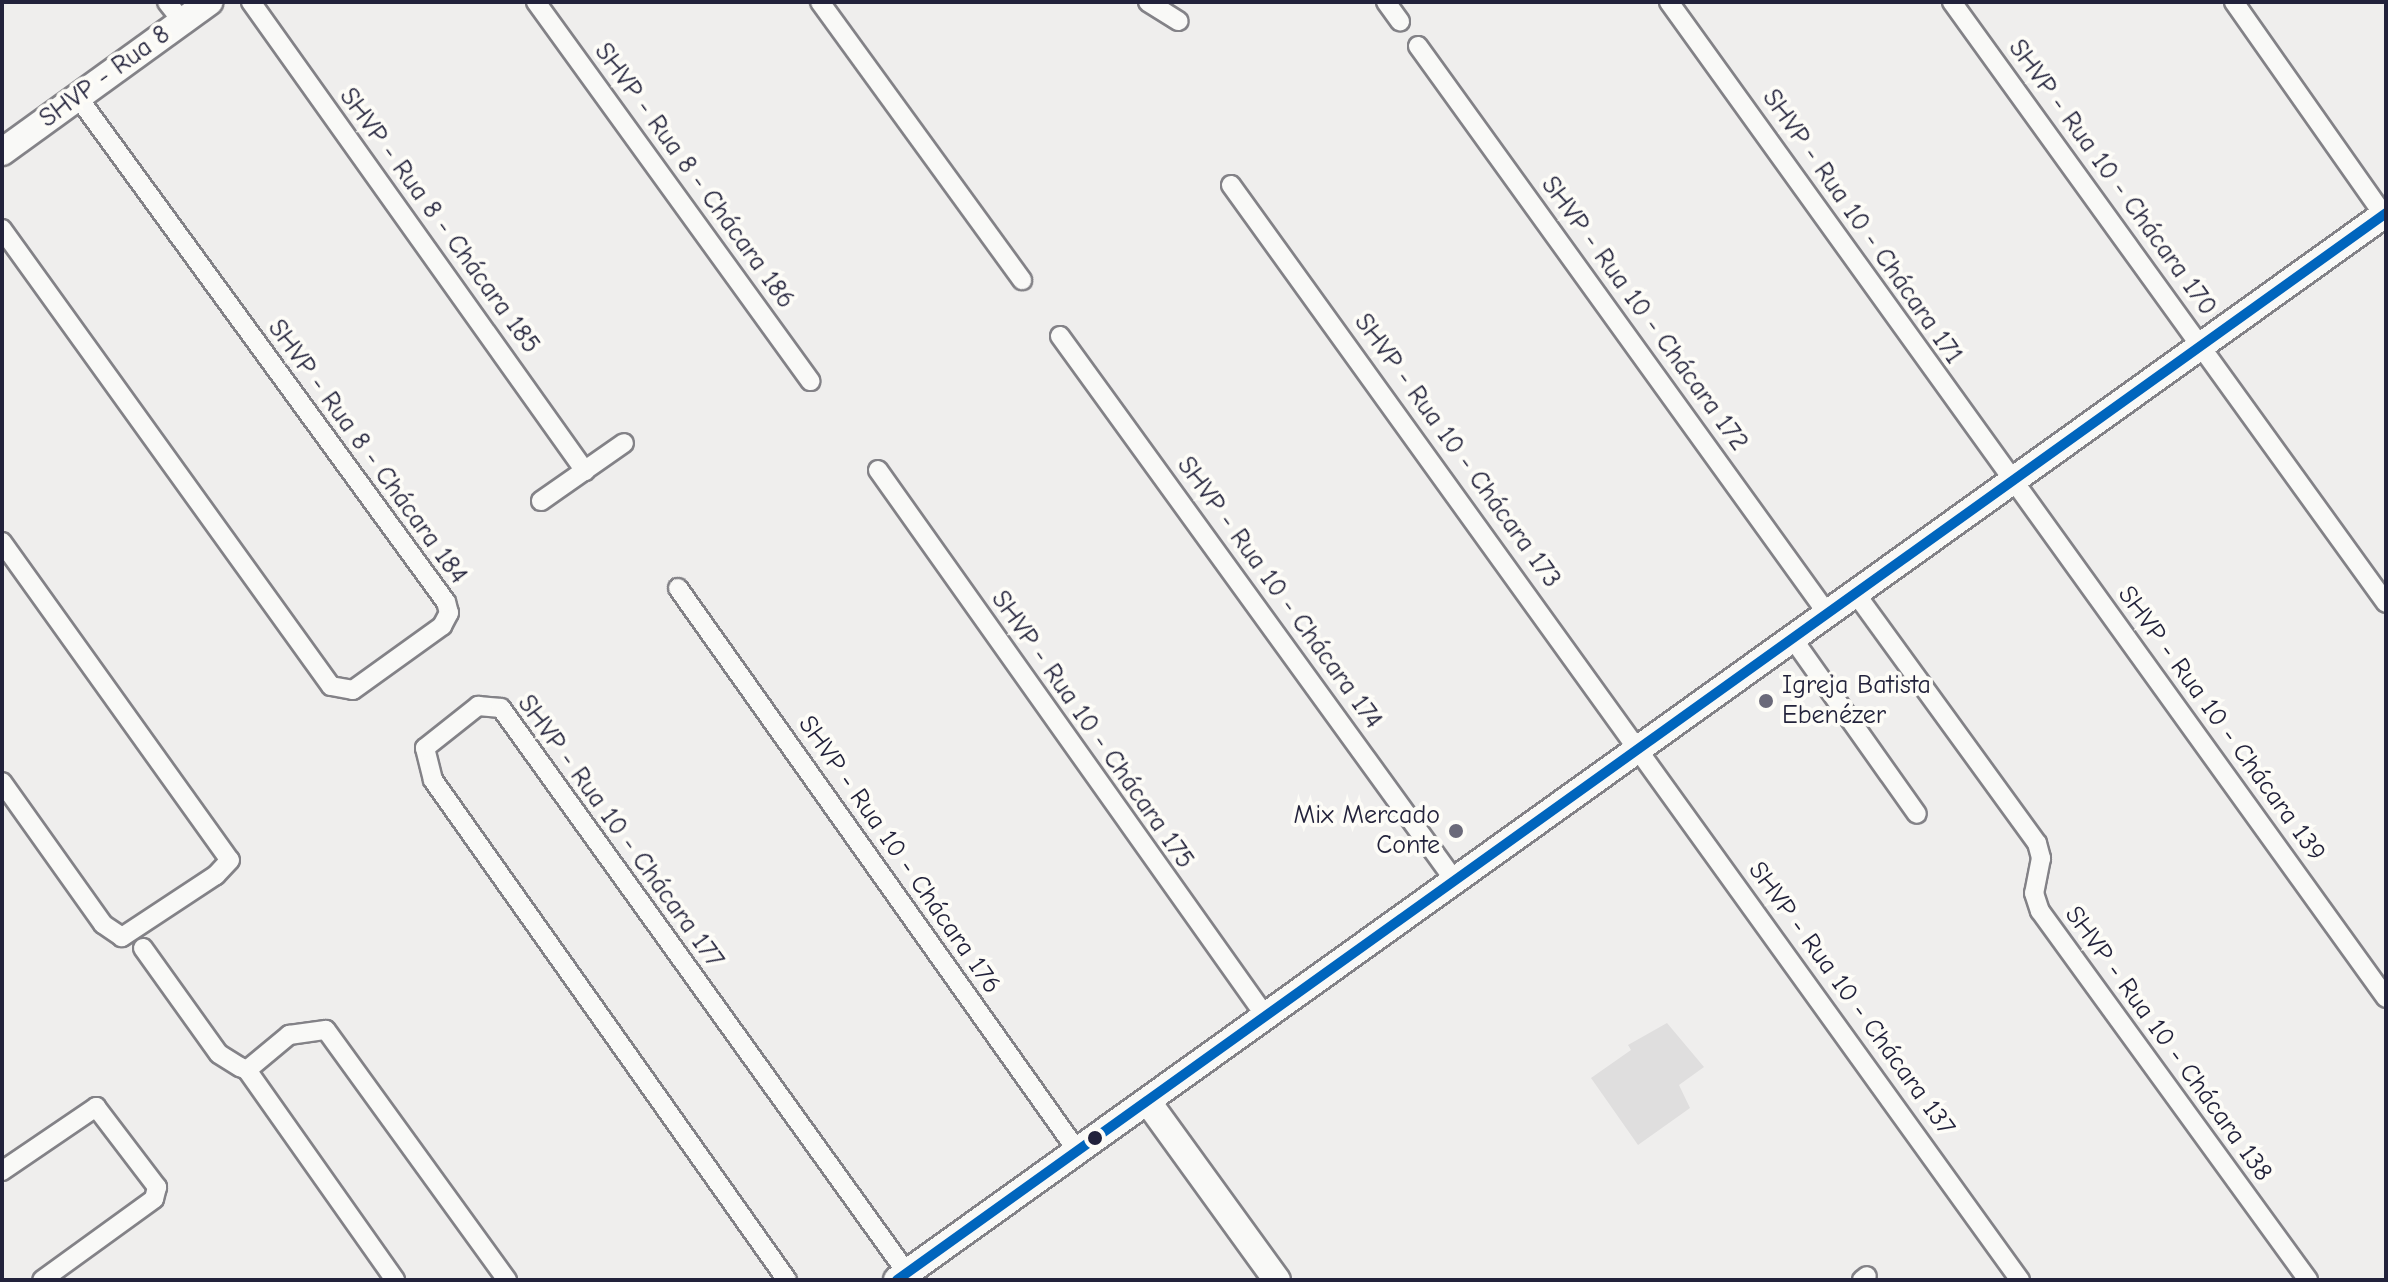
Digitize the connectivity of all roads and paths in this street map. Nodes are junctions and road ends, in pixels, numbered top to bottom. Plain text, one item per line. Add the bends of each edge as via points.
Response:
1 (209, 2) edge
2 (251, 2) edge
3 (536, 2) edge
4 (820, 2) edge
5 (1148, 2) edge
6 (1386, 2) edge
7 (1669, 2) edge
8 (1952, 2) edge
9 (2234, 2) edge
10 (174, 12) edge
11 (1178, 21) dead end
12 (1400, 21) dead end
13 (1418, 46) dead end
14 (77, 96) junction
15 (2, 152) edge
16 (1231, 185) dead end
17 (2385, 215) edge
18 (2, 229) edge
19 (1022, 280) dead end
20 (1060, 336) dead end
21 (2202, 345) junction
22 (810, 381) dead end
23 (624, 443) dead end
24 (878, 470) dead end
25 (585, 471) junction
26 (2012, 481) junction
27 (541, 501) dead end
28 (2, 542) edge
29 (678, 588) dead end
30 (1856, 594) junction
31 (2386, 603) edge
32 (1827, 613) junction
33 (1793, 639) junction
34 (1640, 748) junction
35 (2, 782) edge
36 (1917, 814) dead end
37 (1455, 881) junction
38 (143, 948) dead end
39 (2386, 998) edge
40 (1266, 1017) junction
41 (247, 1070) junction
42 (1148, 1102) junction
43 (1078, 1152) junction
44 (2, 1171) edge
45 (902, 1276) edge
46 (42, 1280) edge
47 (395, 1280) edge
48 (507, 1280) edge
49 (787, 1280) edge
50 (1276, 1280) edge
51 (2020, 1280) edge
52 (2308, 1280) edge

1 - 10 street, SHVP - Rua 8
2 - 25 street, SHVP - Rua 8 - Chácara 185
3 - 22 street, SHVP - Rua 8 - Chácara 186
4 - 19 street
5 - 11 street
6 - 12 street
7 - 26 street, SHVP - Rua 10 - Chácara 171
8 - 21 street, SHVP - Rua 10 - Chácara 170
9 - 17 street
10 - 14 street, SHVP - Rua 8
13 - 32 street, SHVP - Rua 10 - Chácara 172
14 - 15 street, SHVP - Rua 8
14 - 18 street, SHVP - Rua 8 - Chácara 184 via 446,602 449,613 442,626 353,690 331,686
16 - 34 street, SHVP - Rua 10 - Chácara 173
17 - 21 street
20 - 37 street, SHVP - Rua 10 - Chácara 174
21 - 26 street
21 - 31 street, SHVP - Rua 10 - Chácara 170
23 - 25 street
24 - 40 street, SHVP - Rua 10 - Chácara 175
25 - 27 street
26 - 30 street
26 - 39 street, SHVP - Rua 10 - Chácara 139
28 - 35 street via 230,860 216,875 122,937 103,924
29 - 43 street, SHVP - Rua 10 - Chácara 176
30 - 32 street
30 - 52 street, SHVP - Rua 10 - Chácara 138 via 2037,843 2041,858 2034,893 2040,911
32 - 33 street
33 - 34 street
33 - 36 street
34 - 37 street
34 - 51 street, SHVP - Rua 10 - Chácara 137
37 - 40 street
38 - 41 street via 219,1054
40 - 42 street
41 - 47 street
41 - 48 street via 289,1035 326,1030
42 - 43 street
42 - 50 street
43 - 45 street
44 - 46 street via 96,1107 151,1176 157,1194
45 - 49 street, SHVP - Rua 10 - Chácara 177 via 501,708 478,706 425,748 433,780

